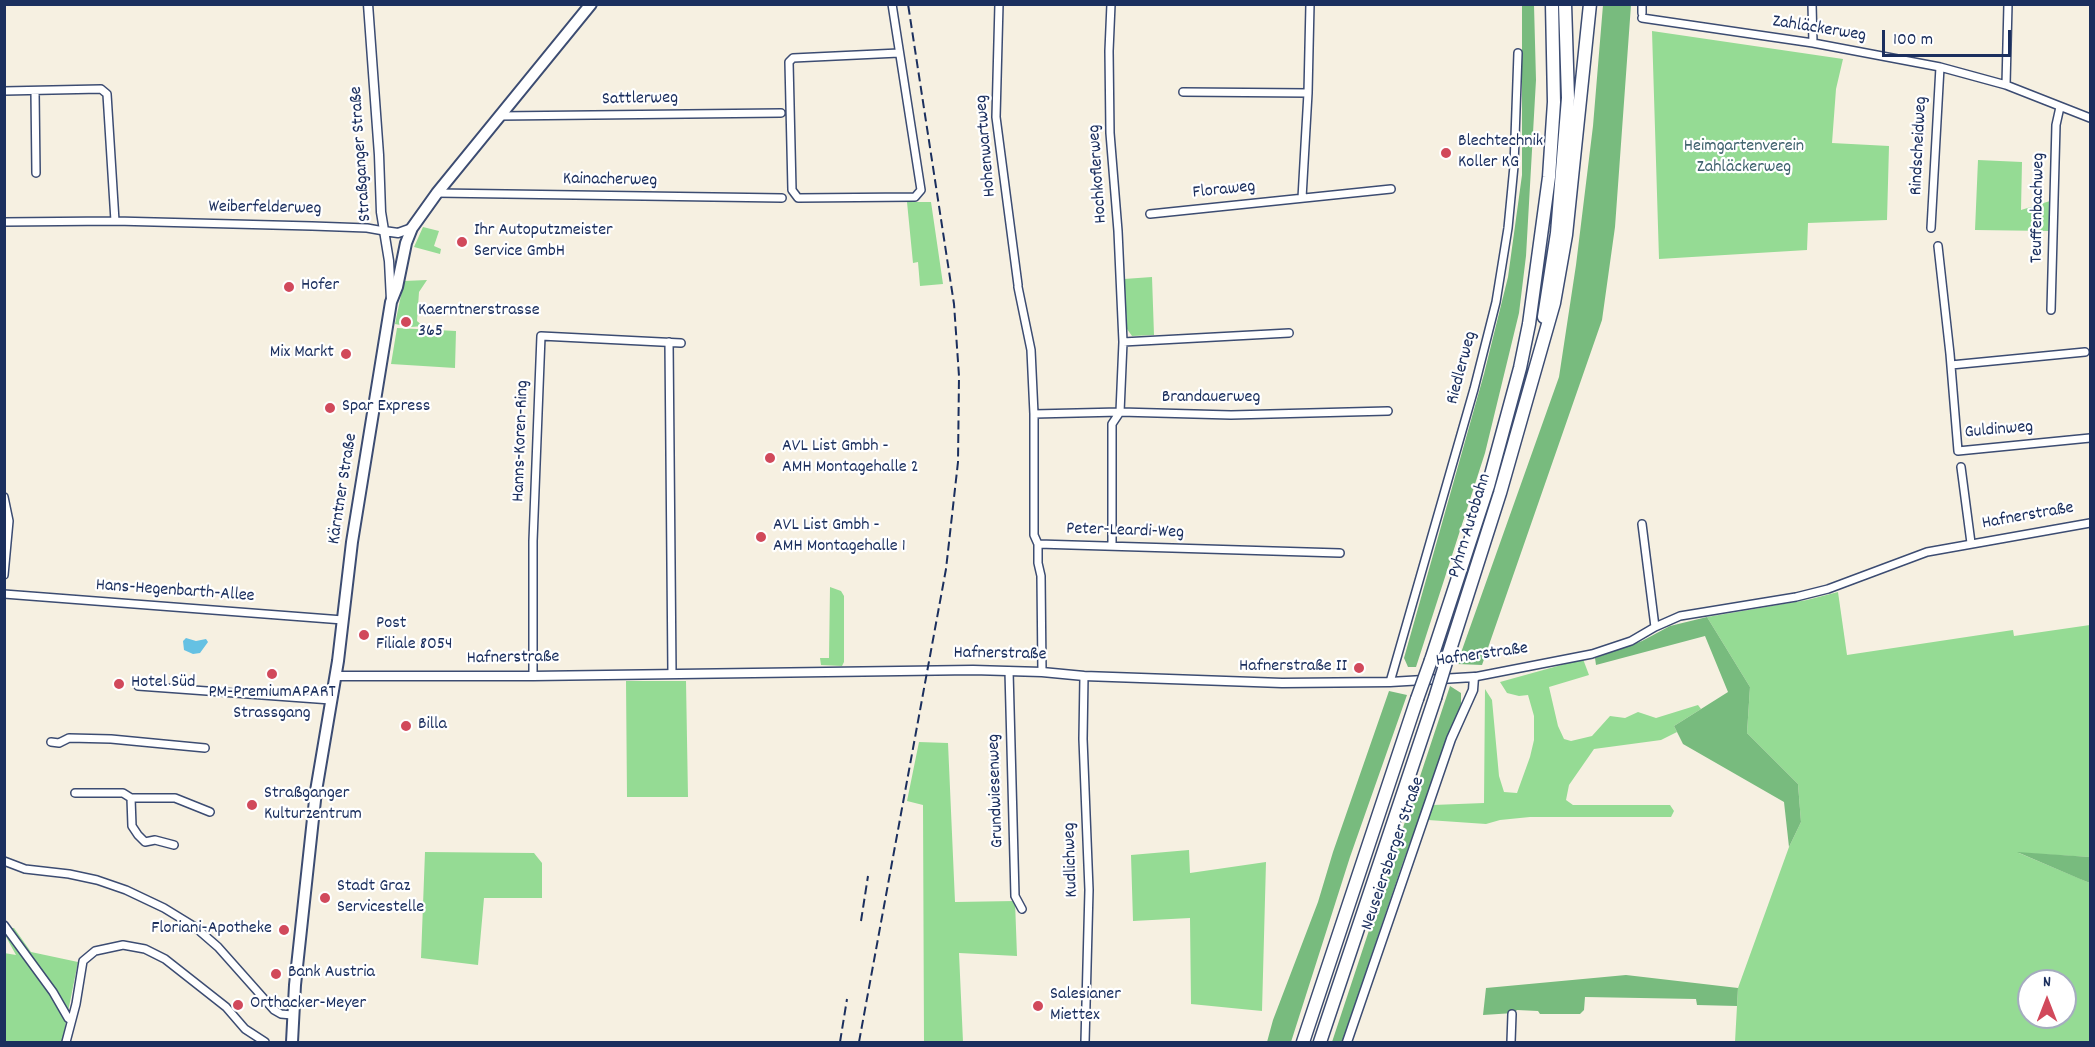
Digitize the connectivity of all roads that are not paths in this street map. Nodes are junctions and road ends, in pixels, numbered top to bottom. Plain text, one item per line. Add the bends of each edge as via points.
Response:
1 (368, 4) edge
2 (591, 4) edge
3 (892, 4) edge
4 (999, 4) edge
5 (1111, 4) edge
6 (1310, 4) edge
7 (1552, 4) edge
8 (1565, 4) edge
9 (1590, 4) edge
10 (1812, 4) edge
11 (2008, 4) edge
12 (1642, 12) edge
13 (1813, 43) junction
14 (1518, 53) dead end
15 (899, 54) junction
16 (1940, 67) junction
17 (2006, 85) junction
18 (4, 91) edge
19 (35, 91) junction
20 (1183, 92) dead end
21 (1308, 93) junction
22 (2060, 107) junction
23 (781, 113) dead end
24 (499, 116) junction
25 (2091, 118) edge
26 (36, 173) dead end
27 (1391, 189) dead end
28 (437, 194) junction
29 (782, 198) dead end
30 (1302, 198) junction
31 (1150, 214) dead end
32 (115, 221) junction
33 (4, 222) edge
34 (412, 228) junction
35 (1931, 228) dead end
36 (384, 231) junction
37 (1938, 246) dead end
38 (391, 302) junction
39 (2051, 310) dead end
40 (1289, 333) dead end
41 (669, 342) junction
42 (1122, 342) junction
43 (681, 343) dead end
44 (2085, 352) dead end
45 (1540, 357) junction
46 (1951, 365) junction
47 (1388, 411) dead end
48 (1120, 412) junction
49 (1034, 414) junction
50 (2091, 438) edge
51 (1961, 467) dead end
52 (4, 497) edge
53 (2091, 523) edge
54 (1642, 524) dead end
55 (1971, 543) junction
56 (1038, 544) junction
57 (1112, 546) junction
58 (1340, 553) dead end
59 (4, 575) edge
60 (4, 594) edge
61 (343, 620) junction
62 (1655, 627) junction
63 (1009, 671) junction
64 (1042, 672) junction
65 (672, 674) junction
66 (335, 676) junction
67 (533, 676) junction
68 (1084, 676) junction
69 (1474, 677) junction
70 (1390, 682) junction
71 (138, 686) dead end
72 (331, 700) junction
73 (51, 742) dead end
74 (205, 748) dead end
75 (75, 792) dead end
76 (131, 798) junction
77 (210, 812) dead end
78 (174, 845) dead end
79 (4, 861) edge
80 (1022, 909) dead end
81 (4, 925) edge
82 (1512, 1014) dead end
83 (292, 1015) junction
84 (71, 1020) junction
85 (66, 1042) edge
86 (265, 1042) edge
87 (292, 1042) edge
88 (1086, 1042) edge
89 (1303, 1042) edge
90 (1320, 1042) edge
91 (1347, 1042) edge
92 (1511, 1042) edge

1 - 36 street, Straßganger Straße
2 - 24 main road, Kärntner Straße
3 - 15 street
4 - 49 street, Hohenwartweg via 996,117 1030,350
5 - 42 street, Hochkoflerweg via 1110,133
6 - 21 street
7 - 89 highway, Pyhrn Autobahn, bridge via 1554,102 1549,177 1520,368 1488,486
8 - 45 highway via 1568,98 1563,172
9 - 45 highway, Pyhrn Autobahn via 1566,235
10 - 13 street
11 - 17 street
12 - 13 street, Zahläckerweg
13 - 16 street, Zahläckerweg
14 - 70 street, Riedlerweg via 1514,166 1496,302
15 - 15 street via 793,58 789,62 792,190 798,198 915,197 921,190
16 - 17 street, Zahläckerweg
16 - 35 street, Rindscheidweg
17 - 22 street, Zahläckerweg
18 - 19 street
19 - 26 street
19 - 32 street via 100,89 107,94
20 - 21 street
21 - 30 street
22 - 25 street, Zahläckerweg
22 - 39 street, Teuffenbachweg via 2056,126
23 - 24 street, Sattlerweg
24 - 28 main road, Kärntner Straße
27 - 30 street, Floraweg
28 - 29 street, Kainacherweg
28 - 34 main road, Kärntner Straße
30 - 31 street, Floraweg
32 - 33 street, Weiberfelderweg
32 - 36 street, Weiberfelderweg
34 - 36 street, Weiberfelderweg via 398,233
34 - 38 main road, Kärntner Straße
36 - 38 street, Straßganger Straße
37 - 46 street, Guldinweg
38 - 61 main road, Kärntner Straße
40 - 42 street
41 - 43 street, Hanns-Koren-Ring
41 - 65 street
41 - 67 street, Hanns-Koren-Ring via 541,336 533,541
42 - 48 street, Hochkoflerweg
44 - 46 street
45 - 90 highway, Pyhrn Autobahn, bridge via 1435,698
46 - 50 street, Guldinweg via 1958,451
47 - 48 street, Brandauerweg via 1206,415
48 - 49 street, Brandauerweg
48 - 57 street, Hochkoflerweg via 1112,424
49 - 56 street via 1034,535
51 - 55 street, Hafnerstraße
52 - 59 street via 9,520
53 - 55 street, Hafnerstraße
54 - 62 street
55 - 62 street, Hafnerstraße via 1918,554 1828,589 1680,616
56 - 57 street, Peter-Leardi-Weg
56 - 64 street
57 - 58 street, Peter-Leardi-Weg
60 - 61 street, Hans-Hegenbarth-Allee
61 - 66 main road, Kärntner Straße
62 - 69 street, Hafnerstraße via 1631,641 1592,654
63 - 64 street, Hafnerstraße
63 - 65 street, Hafnerstraße
63 - 80 street, Grundwiesenweg via 1015,896
64 - 68 street, Hafnerstraße
65 - 67 street, Hafnerstraße
66 - 67 street, Hafnerstraße
66 - 72 main road, Kärntner Straße
68 - 70 street, Hafnerstraße via 1282,683
68 - 88 street, Kudlichweg via 1089,890
69 - 70 street, Hafnerstraße
69 - 91 street, Neuseiersberger Straße via 1473,690 1451,740
71 - 72 street
72 - 83 main road, Kärntner Straße via 314,810
73 - 74 street via 69,738 111,739
75 - 76 street via 123,793
76 - 77 street via 175,798
76 - 78 street via 132,826 138,835 145,842 155,840
79 - 83 street via 97,880 174,913 218,947 274,1010
81 - 84 street
82 - 92 street
83 - 87 main road, Kärntner Straße
84 - 85 street
84 - 86 street via 86,957 104,948 130,945 175,966

